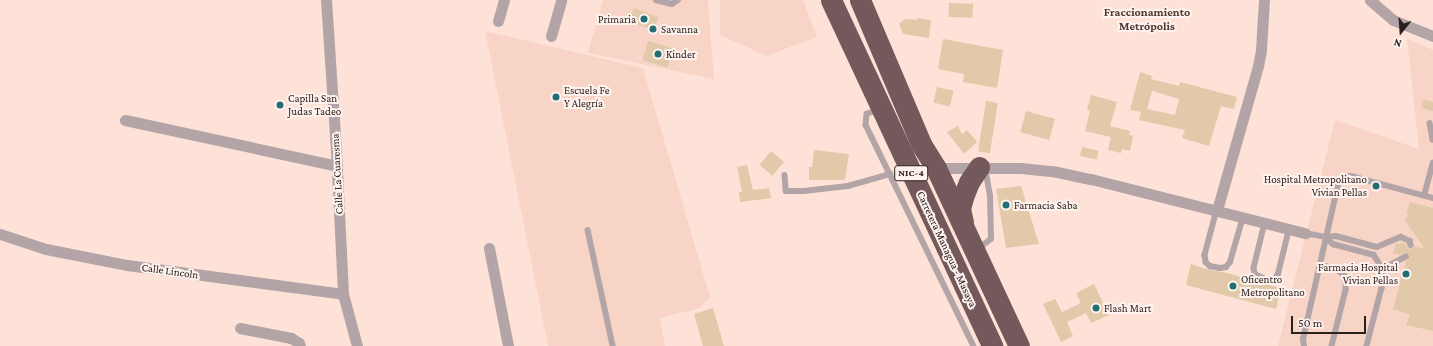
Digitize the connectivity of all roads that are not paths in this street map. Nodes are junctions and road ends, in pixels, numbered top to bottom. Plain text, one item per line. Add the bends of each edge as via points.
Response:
1 (326, 0) edge
2 (504, 0) edge
3 (561, 0) edge
4 (656, 0) edge
5 (678, 0) edge
6 (831, 0) edge
7 (860, 0) edge
8 (1264, 0) edge
9 (1369, 0) edge
10 (498, 21) dead end
11 (551, 36) dead end
12 (1433, 36) edge
13 (882, 110) junction
14 (125, 120) dead end
15 (1430, 122) dead end
16 (1433, 140) edge
17 (1433, 165) edge
18 (337, 166) junction
19 (982, 167) junction
20 (936, 168) junction
21 (890, 174) junction
22 (785, 175) dead end
23 (1424, 196) junction
24 (1433, 198) edge
25 (1217, 210) junction
26 (1243, 217) junction
27 (1265, 223) junction
28 (1289, 229) junction
29 (588, 230) dead end
30 (964, 230) junction
31 (1305, 233) joint
32 (0, 234) edge
33 (1325, 237) junction
34 (1411, 245) dead end
35 (1377, 247) junction
36 (489, 248) dead end
37 (974, 251) junction
38 (1374, 255) junction
39 (950, 256) junction
40 (1406, 256) dead end
41 (1320, 264) junction
42 (1383, 269) junction
43 (343, 294) junction
44 (240, 328) dead end
45 (300, 346) edge
46 (357, 346) edge
47 (508, 346) edge
48 (613, 346) edge
49 (974, 346) edge
50 (992, 346) edge
51 (1019, 346) edge
52 (1304, 346) edge
53 (1332, 346) edge
54 (1367, 346) edge

1 - 18 street, Calle La Cuaresma
2 - 10 street
3 - 11 street
4 - 5 lane via 672,4
6 - 13 highway, Carretera Managua - Masaya / NIC-4
7 - 20 highway, NIC-4 via 921,144
8 - 25 street via 1258,66
9 - 12 street via 1393,20
13 - 20 highway via 890,118 905,147 920,162
13 - 21 lane via 867,114 866,125
13 - 39 highway, Carretera Managua - Masaya / NIC-4
14 - 18 street
15 - 16 lane
17 - 23 lane
18 - 43 street, Calle La Cuaresma
19 - 20 street
19 - 25 street via 1057,172
19 - 30 highway via 969,182 962,197 960,209
19 - 37 lane via 990,196 991,239
20 - 30 highway, NIC-4
20 - 39 highway via 930,184 932,199
21 - 22 lane via 848,186 804,191 786,190
21 - 49 lane
23 - 24 lane
23 - 33 lane via 1351,176 1344,177 1339,180 1336,187
25 - 26 street
25 - 26 lane via 1205,255 1210,266 1226,267 1230,262
26 - 27 street
27 - 28 street
27 - 28 lane via 1254,268 1255,274 1264,279 1274,279 1278,274
28 - 31 street
29 - 48 lane
30 - 37 highway, NIC-4
31 - 33 lane
32 - 43 street, Calle Lincoln via 46,249 127,265
33 - 35 lane via 1336,236
33 - 38 lane via 1334,244
33 - 41 lane
34 - 35 lane via 1410,241 1401,237
35 - 38 lane
36 - 47 street
37 - 51 highway, NIC-4
38 - 42 lane
39 - 50 highway, Carretera Managua - Masaya / NIC-4
40 - 42 lane
41 - 52 lane via 1303,339
41 - 53 lane via 1338,270 1346,281
42 - 54 lane
43 - 46 street, Calle La Cuaresma
44 - 45 street via 291,338

